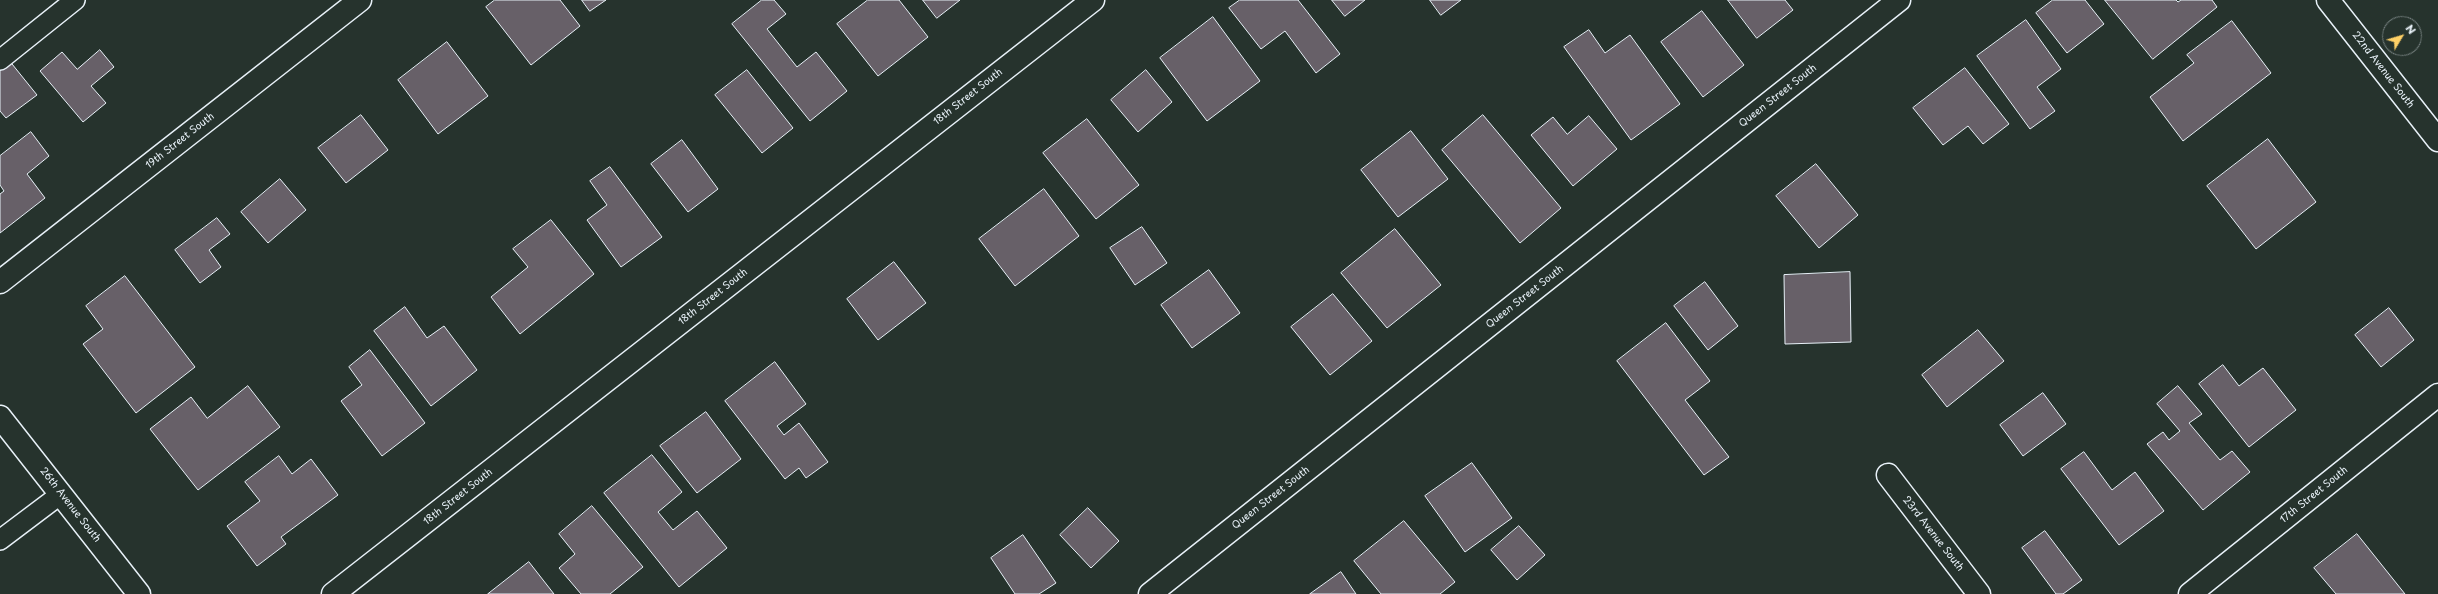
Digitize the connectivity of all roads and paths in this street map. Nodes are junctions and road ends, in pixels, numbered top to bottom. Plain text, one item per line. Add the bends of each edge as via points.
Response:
1 (75, 0) edge
2 (360, 0) edge
3 (1093, 0) edge
4 (1899, 0) edge
5 (2328, 0) edge
6 (0, 60) edge
7 (2438, 140) edge
8 (0, 282) edge
9 (2438, 395) edge
10 (0, 417) edge
11 (1888, 475) dead end
12 (61, 494) junction
13 (0, 540) edge
14 (139, 594) edge
15 (333, 594) edge
16 (1150, 594) edge
17 (1979, 594) edge
18 (2190, 594) edge

1 - 6 lane
2 - 8 street, 19th Street South
3 - 15 street, 18th Street South
4 - 16 street, Queen Street South
5 - 7 street, 22nd Avenue South
9 - 18 street, 17th Street South
10 - 12 street, 26th Avenue South
11 - 17 street, 23rd Avenue South
12 - 13 lane
12 - 14 street, 26th Avenue South

